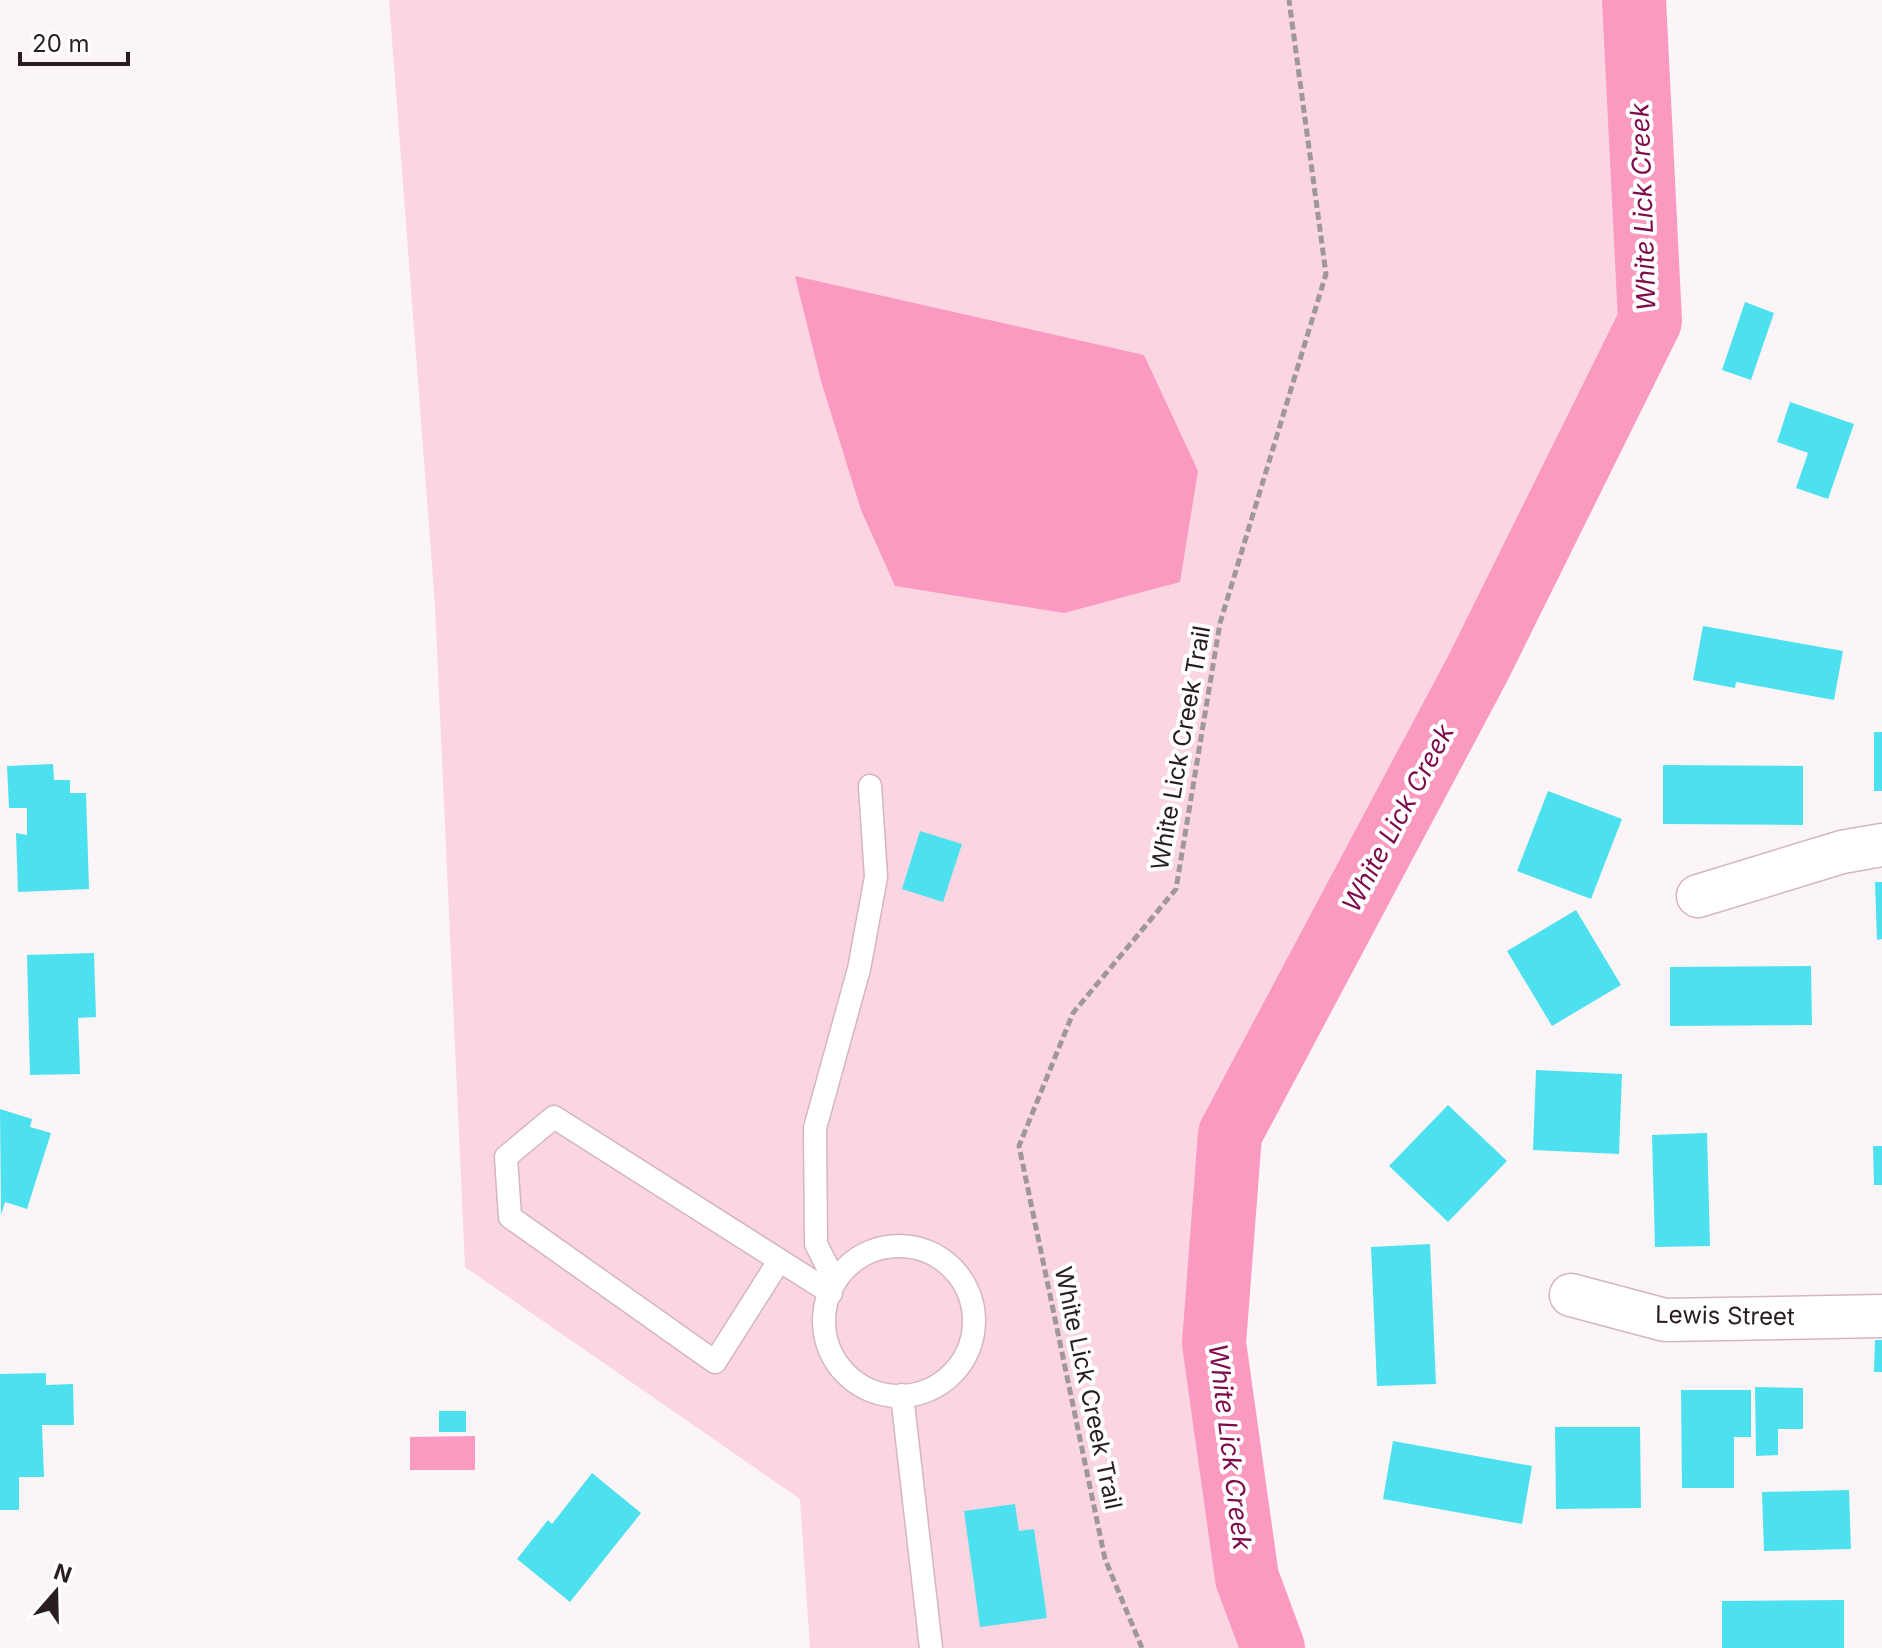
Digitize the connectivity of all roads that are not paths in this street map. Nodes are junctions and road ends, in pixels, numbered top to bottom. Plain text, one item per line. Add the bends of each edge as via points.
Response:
1 (870, 786) dead end
2 (1882, 845) edge
3 (1698, 896) dead end
4 (779, 1261) junction
5 (833, 1288) junction
6 (1571, 1295) dead end
7 (1882, 1316) edge
8 (902, 1395) junction
9 (931, 1648) edge

1 - 5 lane via 876,877 859,969 815,1128 816,1244
2 - 3 street
4 - 4 lane via 554,1117 506,1157 510,1217 715,1362
4 - 5 lane
5 - 8 lane via 825,1330 832,1355 867,1389
5 - 8 lane via 851,1263 896,1246 942,1259 960,1276 975,1322 971,1346 959,1368 940,1384
6 - 7 street, Lewis Street via 1665,1320
8 - 9 lane

